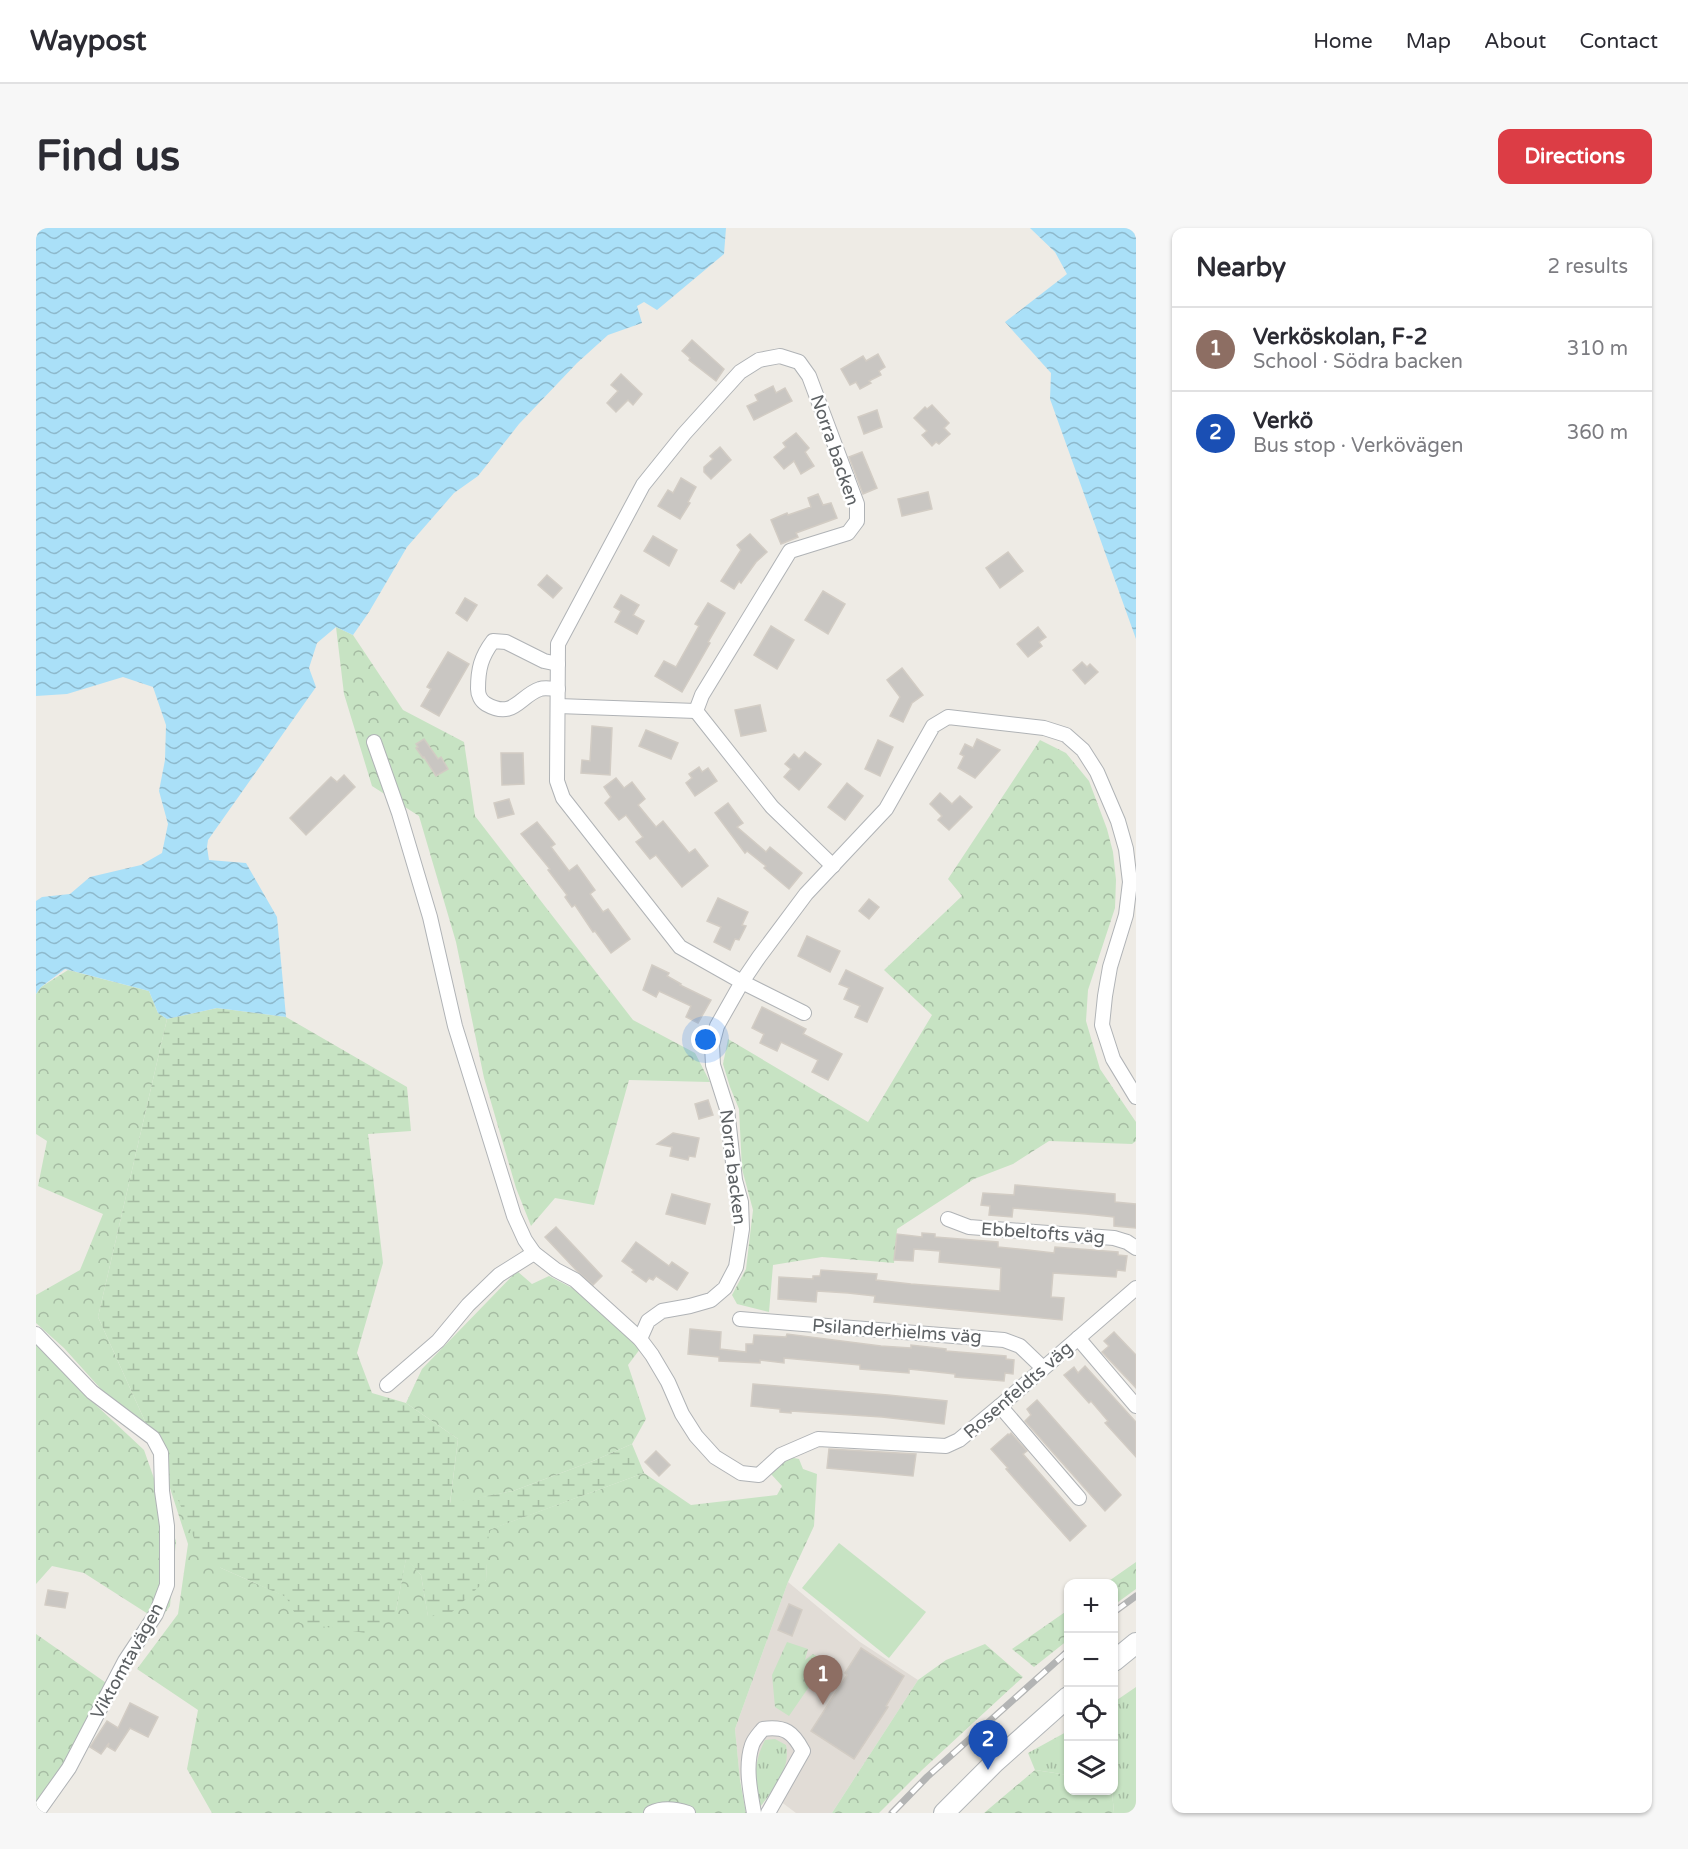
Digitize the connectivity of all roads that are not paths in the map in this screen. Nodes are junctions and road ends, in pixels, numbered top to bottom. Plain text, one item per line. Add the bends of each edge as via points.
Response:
1 (558, 664) junction
2 (558, 689) junction
3 (558, 706) junction
4 (696, 711) junction
5 (374, 742) dead end
6 (833, 866) junction
7 (742, 982) junction
8 (804, 1013) dead end
9 (1136, 1097) edge
10 (948, 1219) dead end
11 (1136, 1248) edge
12 (534, 1253) junction
13 (1136, 1288) edge
14 (740, 1319) dead end
15 (36, 1334) edge
16 (1078, 1338) junction
17 (640, 1339) junction
18 (1043, 1368) junction
19 (387, 1385) dead end
20 (1000, 1406) junction
21 (1136, 1406) edge
22 (1079, 1498) dead end
23 (1136, 1643) edge
24 (1118, 1657) edge
25 (1064, 1700) edge
26 (37, 1813) edge
27 (651, 1813) edge
28 (688, 1813) edge
29 (754, 1813) edge
30 (768, 1813) edge
31 (944, 1813) edge

1 - 2 street, Norra backen
1 - 2 street via 544,662 506,642 493,641 483,654 478,693 483,703 498,710 516,707 540,688
1 - 4 street, Norra backen via 558,644 643,485 740,372 759,360 780,356 799,362 809,375 853,493 857,521 848,533 790,551
2 - 3 street, Norra backen
3 - 4 street
3 - 7 street, Norra backen via 557,781 563,798 680,947
4 - 6 street via 772,807
5 - 12 street via 430,917 455,1026 514,1216
6 - 7 street, Norra backen via 806,894
6 - 9 street, Norra backen via 886,809 933,726 948,717 1044,728 1066,735 1083,750 1097,771 1126,849 1130,882 1126,915 1108,976 1102,1025 1113,1059
7 - 8 street, Norra backen
7 - 17 street, Norra backen via 717,1026 712,1045 713,1065 727,1109 741,1202 742,1229 736,1267 725,1288 711,1300 662,1311 648,1321
10 - 11 street, Ebbeltofts väg via 969,1227 1114,1238
12 - 17 street, Rosenfeldts väg via 575,1280
12 - 19 street via 500,1275 438,1341
13 - 16 street, Rosenfeldts väg
14 - 18 street, Psilanderhielms väg via 1005,1340 1020,1346
15 - 26 street, Viktomtavägen via 92,1392 153,1438 161,1453 167,1526 167,1585 156,1614 125,1661 69,1768
16 - 18 street, Rosenfeldts väg
16 - 21 street
17 - 20 street, Rosenfeldts väg via 696,1436 715,1457 741,1473 759,1475 780,1455 818,1439 946,1446
18 - 20 street, Rosenfeldts väg
20 - 22 street
23 - 24 main road
25 - 31 main road
27 - 28 street via 668,1809
29 - 30 street via 749,1770 753,1742 763,1729 777,1727 797,1739 803,1751

